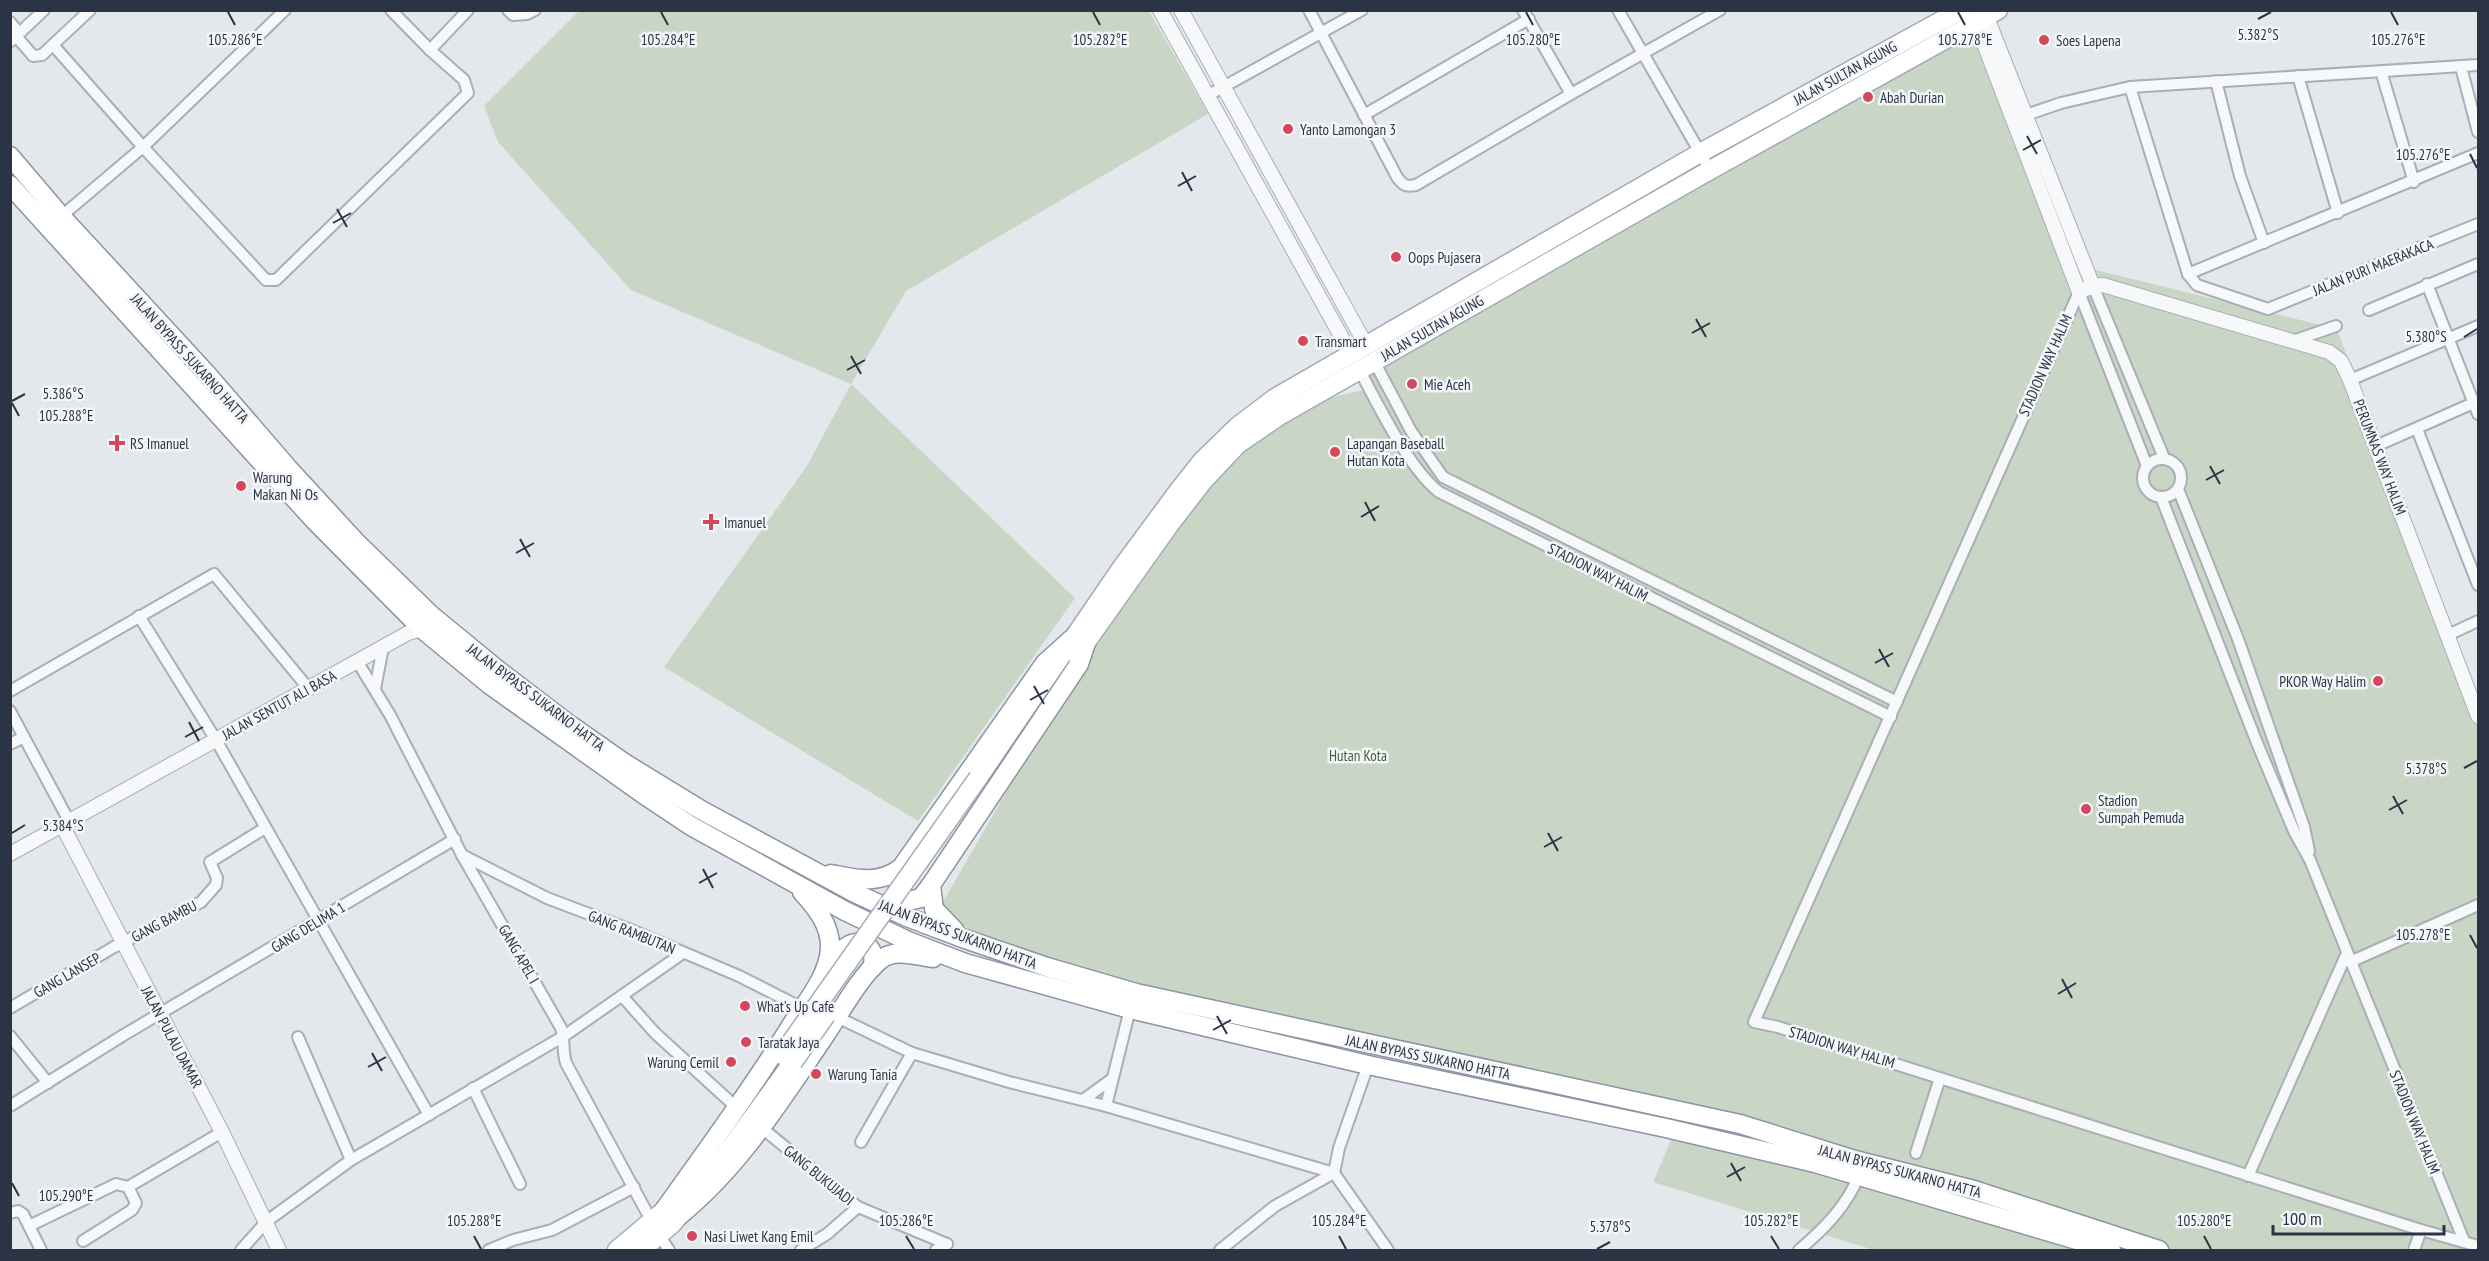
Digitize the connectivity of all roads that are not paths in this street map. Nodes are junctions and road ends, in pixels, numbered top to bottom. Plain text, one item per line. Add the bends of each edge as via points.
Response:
1 (44, 10) edge
2 (90, 10) edge
3 (285, 10) edge
4 (391, 10) edge
5 (468, 10) edge
6 (508, 10) edge
7 (535, 10) edge
8 (1160, 10) edge
9 (1181, 10) edge
10 (1309, 10) edge
11 (1362, 10) edge
12 (1618, 10) edge
13 (1719, 10) edge
14 (1979, 13) edge
15 (1526, 15) edge
16 (10, 22) edge
17 (1322, 32) junction
18 (15, 36) edge
19 (53, 45) junction
20 (430, 50) junction
21 (1642, 53) junction
22 (2478, 65) edge
23 (2461, 67) junction
24 (2381, 71) junction
25 (2298, 76) junction
26 (2216, 81) junction
27 (1224, 86) junction
28 (2130, 87) junction
29 (1570, 94) junction
30 (1207, 96) junction
31 (1364, 115) junction
32 (2026, 115) junction
33 (2478, 132) edge
34 (142, 147) junction
35 (1700, 153) junction
36 (2478, 153) edge
37 (10, 156) edge
38 (1710, 170) junction
39 (2414, 182) junction
40 (10, 185) edge
41 (2338, 213) junction
42 (54, 222) junction
43 (2478, 224) edge
44 (2264, 243) junction
45 (2478, 264) edge
46 (2188, 274) junction
47 (2427, 284) junction
48 (2093, 286) junction
49 (2079, 292) junction
50 (2369, 310) dead end
51 (2336, 326) dead end
52 (2478, 326) edge
53 (2449, 338) junction
54 (161, 339) junction
55 (2293, 341) junction
56 (1362, 357) junction
57 (2350, 380) junction
58 (2476, 402) edge
59 (2478, 414) edge
60 (2417, 429) junction
61 (2376, 446) junction
62 (2164, 458) junction
63 (2146, 466) junction
64 (2178, 489) junction
65 (2161, 497) junction
66 (2478, 585) edge
67 (139, 616) junction
68 (2478, 621) edge
69 (422, 629) junction
70 (2448, 635) junction
71 (1081, 640) junction
72 (383, 647) junction
73 (357, 661) junction
74 (2252, 678) junction
75 (2234, 685) junction
76 (308, 688) junction
77 (375, 690) junction
78 (10, 691) edge
79 (1897, 702) junction
80 (10, 711) edge
81 (2478, 716) edge
82 (1891, 717) junction
83 (24, 737) junction
84 (2272, 737) junction
85 (216, 740) junction
86 (2257, 743) junction
87 (10, 744) edge
88 (65, 823) junction
89 (265, 828) junction
90 (455, 839) junction
91 (10, 854) edge
92 (462, 855) junction
93 (2310, 860) junction
94 (901, 868) junction
95 (811, 870) junction
96 (788, 880) junction
97 (931, 885) junction
98 (2478, 905) edge
99 (317, 921) junction
100 (965, 939) junction
101 (123, 942) junction
102 (683, 953) junction
103 (2348, 957) junction
104 (965, 963) junction
105 (872, 968) junction
106 (816, 986) junction
107 (622, 996) junction
108 (10, 1008) edge
109 (802, 1008) junction
110 (1130, 1009) junction
111 (161, 1015) junction
112 (837, 1017) junction
113 (1318, 1033) junction
114 (10, 1036) edge
115 (564, 1036) junction
116 (298, 1037) dead end
117 (1312, 1052) junction
118 (912, 1053) junction
119 (1368, 1065) junction
120 (1940, 1078) junction
121 (1112, 1079) junction
122 (48, 1083) junction
123 (473, 1088) junction
124 (1083, 1100) junction
125 (10, 1106) edge
126 (1106, 1106) junction
127 (737, 1108) junction
128 (429, 1114) junction
129 (762, 1128) junction
130 (222, 1132) junction
131 (861, 1142) dead end
132 (1916, 1153) dead end
133 (351, 1160) junction
134 (1334, 1173) junction
135 (1859, 1175) junction
136 (2248, 1176) junction
137 (520, 1184) dead end
138 (128, 1187) junction
139 (634, 1187) junction
140 (858, 1207) junction
141 (10, 1213) edge
142 (267, 1221) junction
143 (29, 1226) junction
144 (665, 1227) edge
145 (2421, 1230) junction
146 (83, 1241) dead end
147 (2464, 1241) junction
148 (2478, 1246) edge
149 (949, 1247) edge
150 (2111, 1250) edge
151 (41, 1251) edge
152 (241, 1251) edge
153 (279, 1251) edge
154 (489, 1251) edge
155 (617, 1251) edge
156 (641, 1251) edge
157 (801, 1251) edge
158 (936, 1251) edge
159 (1220, 1251) edge
160 (1388, 1251) edge
161 (1799, 1251) edge
162 (2159, 1251) edge
163 (2414, 1251) edge

1 - 18 street
2 - 19 street
3 - 34 street
4 - 20 street
5 - 20 street
6 - 7 street via 513,15
8 - 30 street
9 - 27 street
10 - 17 street
11 - 17 street
12 - 21 street
13 - 21 street
14 - 32 street
14 - 35 main road, JALAN SULTAN AGUNG
14 - 38 main road, JALAN SULTAN AGUNG
14 - 49 street, STADION WAY HALIM
15 - 29 street
15 - 31 street
16 - 18 street
17 - 27 street
17 - 31 street
18 - 19 street via 37,57
19 - 34 street
20 - 34 street via 464,80 468,93 276,280 266,280
21 - 29 street
21 - 35 street
22 - 23 street
23 - 24 street
23 - 33 street
24 - 25 street
24 - 39 street
25 - 26 street
25 - 41 street
26 - 28 street
26 - 44 street via 2240,176
27 - 30 street
27 - 56 street
28 - 32 street
28 - 46 street
29 - 31 street via 1407,187 1397,177
30 - 56 street
32 - 48 street
34 - 42 street
35 - 38 street
35 - 56 main road, JALAN SULTAN AGUNG
36 - 39 street
37 - 42 main road, JALAN BYPASS SUKARNO HATTA
38 - 56 main road, JALAN SULTAN AGUNG
39 - 41 street
40 - 42 main road, JALAN BYPASS SUKARNO HATTA
41 - 44 street
42 - 54 main road, JALAN BYPASS SUKARNO HATTA
43 - 46 street, JALAN PURI MAERAKACA via 2268,309 2197,285
44 - 46 street
45 - 47 street
47 - 50 street
47 - 53 street
48 - 49 street
48 - 55 street via 2103,285
48 - 62 street
49 - 63 street, STADION WAY HALIM
49 - 79 street, STADION WAY HALIM
51 - 55 street
52 - 53 street, PERUMNAS WAY HALIM
53 - 57 street, PERUMNAS WAY HALIM
53 - 58 street
54 - 69 main road, JALAN BYPASS SUKARNO HATTA via 314,520
54 - 95 main road, JALAN BYPASS SUKARNO HATTA via 206,373 357,543 431,615 498,670 626,764
55 - 57 street via 2331,353 2341,361
56 - 71 main road, JALAN SULTAN AGUNG via 1238,444 1204,480
56 - 79 street, STADION WAY HALIM via 1443,477
56 - 82 street, STADION WAY HALIM via 1397,438 1428,483 1439,492
57 - 61 street, PERUMNAS WAY HALIM
58 - 59 street
58 - 60 street
60 - 61 street
60 - 66 street
61 - 70 street, PERUMNAS WAY HALIM
62 - 63 street
62 - 64 street via 2180,469
63 - 65 street via 2145,486 2148,492
64 - 65 street
64 - 74 street, STADION WAY HALIM
65 - 75 street, STADION WAY HALIM
67 - 76 street via 214,574
67 - 78 street
67 - 85 street
68 - 70 street
69 - 72 street, JALAN SENTUT ALI BASA
69 - 96 main road, JALAN BYPASS SUKARNO HATTA via 597,764 691,826
70 - 81 street, PERUMNAS WAY HALIM
71 - 94 main road via 1045,663
71 - 97 main road via 1079,664
71 - 144 main road, JALAN SULTAN AGUNG, bridge via 788,1058 691,1183
72 - 73 street, JALAN SENTUT ALI BASA
72 - 77 street
73 - 76 street, JALAN SENTUT ALI BASA
73 - 77 street, GANG APEL I
74 - 75 street
74 - 84 street, STADION WAY HALIM
75 - 86 street, STADION WAY HALIM
76 - 85 street, JALAN SENTUT ALI BASA
77 - 90 street, GANG APEL I
79 - 82 street, STADION WAY HALIM
80 - 83 street
82 - 120 street, STADION WAY HALIM via 1754,1022
83 - 87 street
83 - 88 street
84 - 86 street
84 - 93 street, STADION WAY HALIM via 2304,826
85 - 88 street, JALAN SENTUT ALI BASA
85 - 89 street
86 - 93 street, STADION WAY HALIM
88 - 91 street, JALAN SENTUT ALI BASA
88 - 101 street, JALAN PULAU DAMAR
89 - 99 street
89 - 101 street, GANG BAMBU via 210,862 216,885 201,902
90 - 92 street, GANG APEL I
90 - 99 street, GANG DELIMA 1
92 - 102 street, GANG RAMBUTAN via 547,898
92 - 115 street, GANG APEL I
93 - 103 street, STADION WAY HALIM
94 - 95 main road via 885,878 866,880
94 - 97 main road via 897,889 905,900 918,900
95 - 100 main road, JALAN BYPASS SUKARNO HATTA via 907,917
96 - 104 main road, JALAN BYPASS SUKARNO HATTA via 879,927
96 - 106 main road via 819,912 830,936 828,959
97 - 100 main road via 936,913
98 - 103 street
99 - 111 street, GANG DELIMA 1
99 - 128 street
100 - 113 main road, JALAN BYPASS SUKARNO HATTA via 1136,993
101 - 108 street, GANG LANSEP
101 - 111 street, JALAN PULAU DAMAR
102 - 107 street
102 - 109 street, GANG RAMBUTAN
103 - 136 street
103 - 147 street, STADION WAY HALIM
104 - 105 main road via 894,954
104 - 110 main road, JALAN BYPASS SUKARNO HATTA
105 - 106 main road via 874,956 870,947 861,942 850,944
105 - 112 main road
106 - 109 main road
107 - 115 street
107 - 127 street via 655,1033
109 - 127 main road
110 - 117 main road, JALAN BYPASS SUKARNO HATTA
110 - 121 street
111 - 122 street, GANG DELIMA 1
111 - 130 street, JALAN PULAU DAMAR
112 - 118 street
112 - 129 main road
113 - 117 main road
113 - 162 main road, JALAN BYPASS SUKARNO HATTA via 1740,1124 1855,1160 1974,1190
114 - 122 street
115 - 123 street
115 - 139 street, GANG APEL I via 566,1063
116 - 133 street
117 - 119 main road, JALAN BYPASS SUKARNO HATTA
118 - 124 street
118 - 131 street
119 - 134 street
119 - 135 main road, JALAN BYPASS SUKARNO HATTA via 1666,1128
120 - 132 street
120 - 136 street, STADION WAY HALIM
121 - 124 street
121 - 126 street
122 - 125 street, GANG DELIMA 1
123 - 128 street
123 - 137 street
124 - 126 street
126 - 134 street
127 - 144 main road
128 - 133 street
129 - 140 street, GANG BUKUJADI
129 - 144 main road via 705,1194
130 - 138 street
130 - 142 street, JALAN PULAU DAMAR
133 - 142 street
134 - 159 street via 1275,1206
134 - 160 street
135 - 150 main road, JALAN BYPASS SUKARNO HATTA
135 - 161 street via 1835,1216
136 - 145 street, STADION WAY HALIM
138 - 143 street via 116,1184
138 - 146 street via 136,1203 132,1210
139 - 144 street, GANG APEL I
139 - 154 street via 552,1230
140 - 149 street, GANG BUKUJADI
140 - 157 street
141 - 143 street via 18,1211
142 - 152 street
142 - 153 street, JALAN PULAU DAMAR
143 - 151 street
144 - 155 main road
144 - 156 main road
145 - 147 street, STADION WAY HALIM
145 - 163 street
147 - 148 street
149 - 158 street

